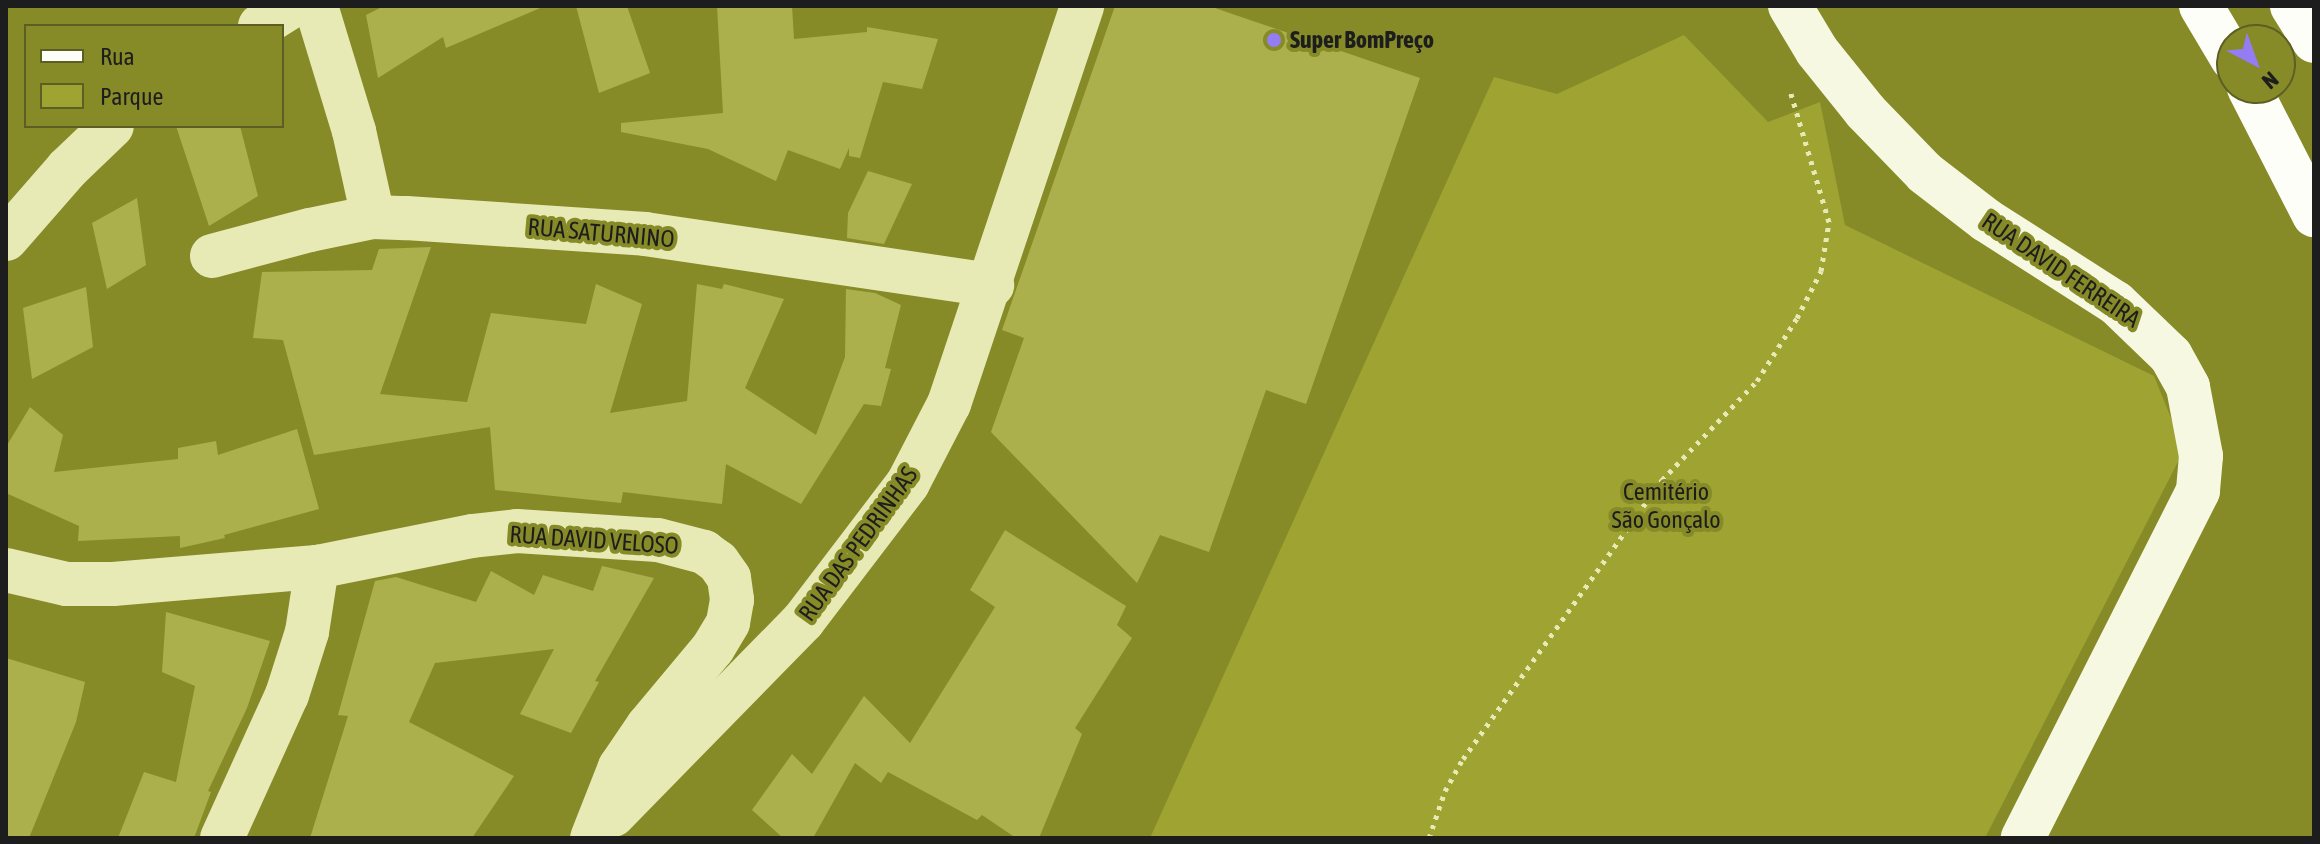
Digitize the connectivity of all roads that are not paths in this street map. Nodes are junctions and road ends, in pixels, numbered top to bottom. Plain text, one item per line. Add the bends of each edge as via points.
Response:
1 (292, 6) edge
2 (316, 6) edge
3 (1082, 6) edge
4 (1790, 6) edge
5 (2201, 6) edge
6 (2292, 6) edge
7 (263, 24) edge
8 (2216, 31) edge
9 (2314, 41) edge
10 (2257, 104) edge
11 (110, 128) edge
12 (2314, 215) edge
13 (373, 217) junction
14 (6, 239) edge
15 (212, 256) dead end
16 (992, 285) junction
17 (317, 567) junction
18 (6, 570) edge
19 (222, 838) edge
20 (593, 838) edge
21 (2023, 838) edge

1 - 7 street
2 - 13 street via 354,131
3 - 16 street, RUA DAS PEDRINHAS
4 - 21 main road, RUA DAVID FERREIRA via 1817,51 1865,111 1925,173 1986,220 2116,303 2171,356 2188,387 2201,456 2198,491
5 - 8 main road
6 - 9 main road
10 - 12 main road
11 - 14 street
13 - 15 street, RUA SATURNINO
13 - 16 street, RUA SATURNINO via 645,234
16 - 20 street, RUA DAS PEDRINHAS via 949,404 908,483 803,621
17 - 18 street, RUA DAVID VELOSO via 113,584 66,584
17 - 19 street via 307,632 287,695
17 - 20 street, RUA DAVID VELOSO via 517,531 684,544 718,562 729,578 728,623 620,767

